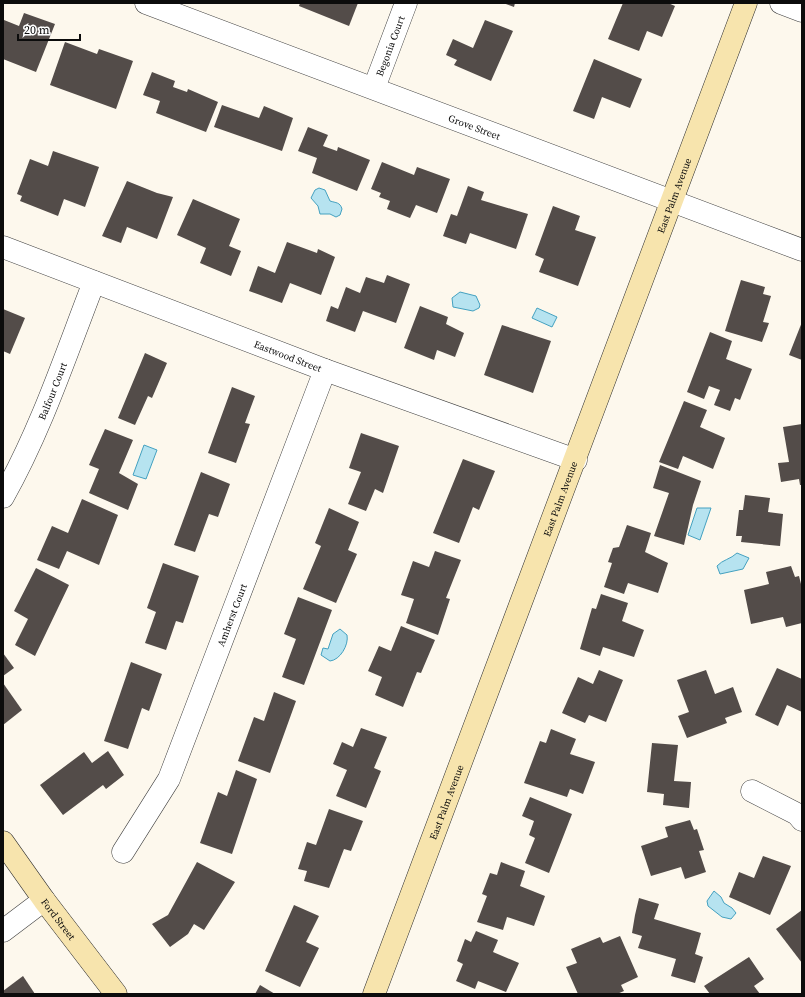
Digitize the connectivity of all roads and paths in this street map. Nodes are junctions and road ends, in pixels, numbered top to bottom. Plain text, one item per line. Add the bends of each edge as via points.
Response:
1 (146, 3) edge
2 (406, 3) edge
3 (746, 3) edge
4 (781, 3) edge
5 (802, 11) edge
6 (374, 88) junction
7 (672, 200) junction
8 (3, 247) edge
9 (802, 250) edge
10 (94, 282) junction
11 (325, 370) junction
12 (576, 460) junction
13 (3, 497) edge
14 (752, 791) dead end
15 (802, 820) edge
16 (3, 842) edge
17 (123, 852) dead end
18 (44, 900) junction
19 (3, 931) edge
20 (116, 994) edge
21 (374, 994) edge

1 - 6 street, Grove Street
2 - 6 street, Begonia Court
3 - 7 street, East Palm Avenue
4 - 5 street
6 - 7 street, Grove Street
7 - 9 street, Grove Street
7 - 12 street, East Palm Avenue
8 - 10 street, Eastwood Street
10 - 11 street, Eastwood Street
10 - 13 street, Balfour Court via 34,433
11 - 12 street, Eastwood Street
11 - 17 street, Amherst Court via 169,779
12 - 21 street, East Palm Avenue
14 - 15 street via 797,814
16 - 18 street, Ford Street
18 - 19 street
18 - 20 street, Ford Street

